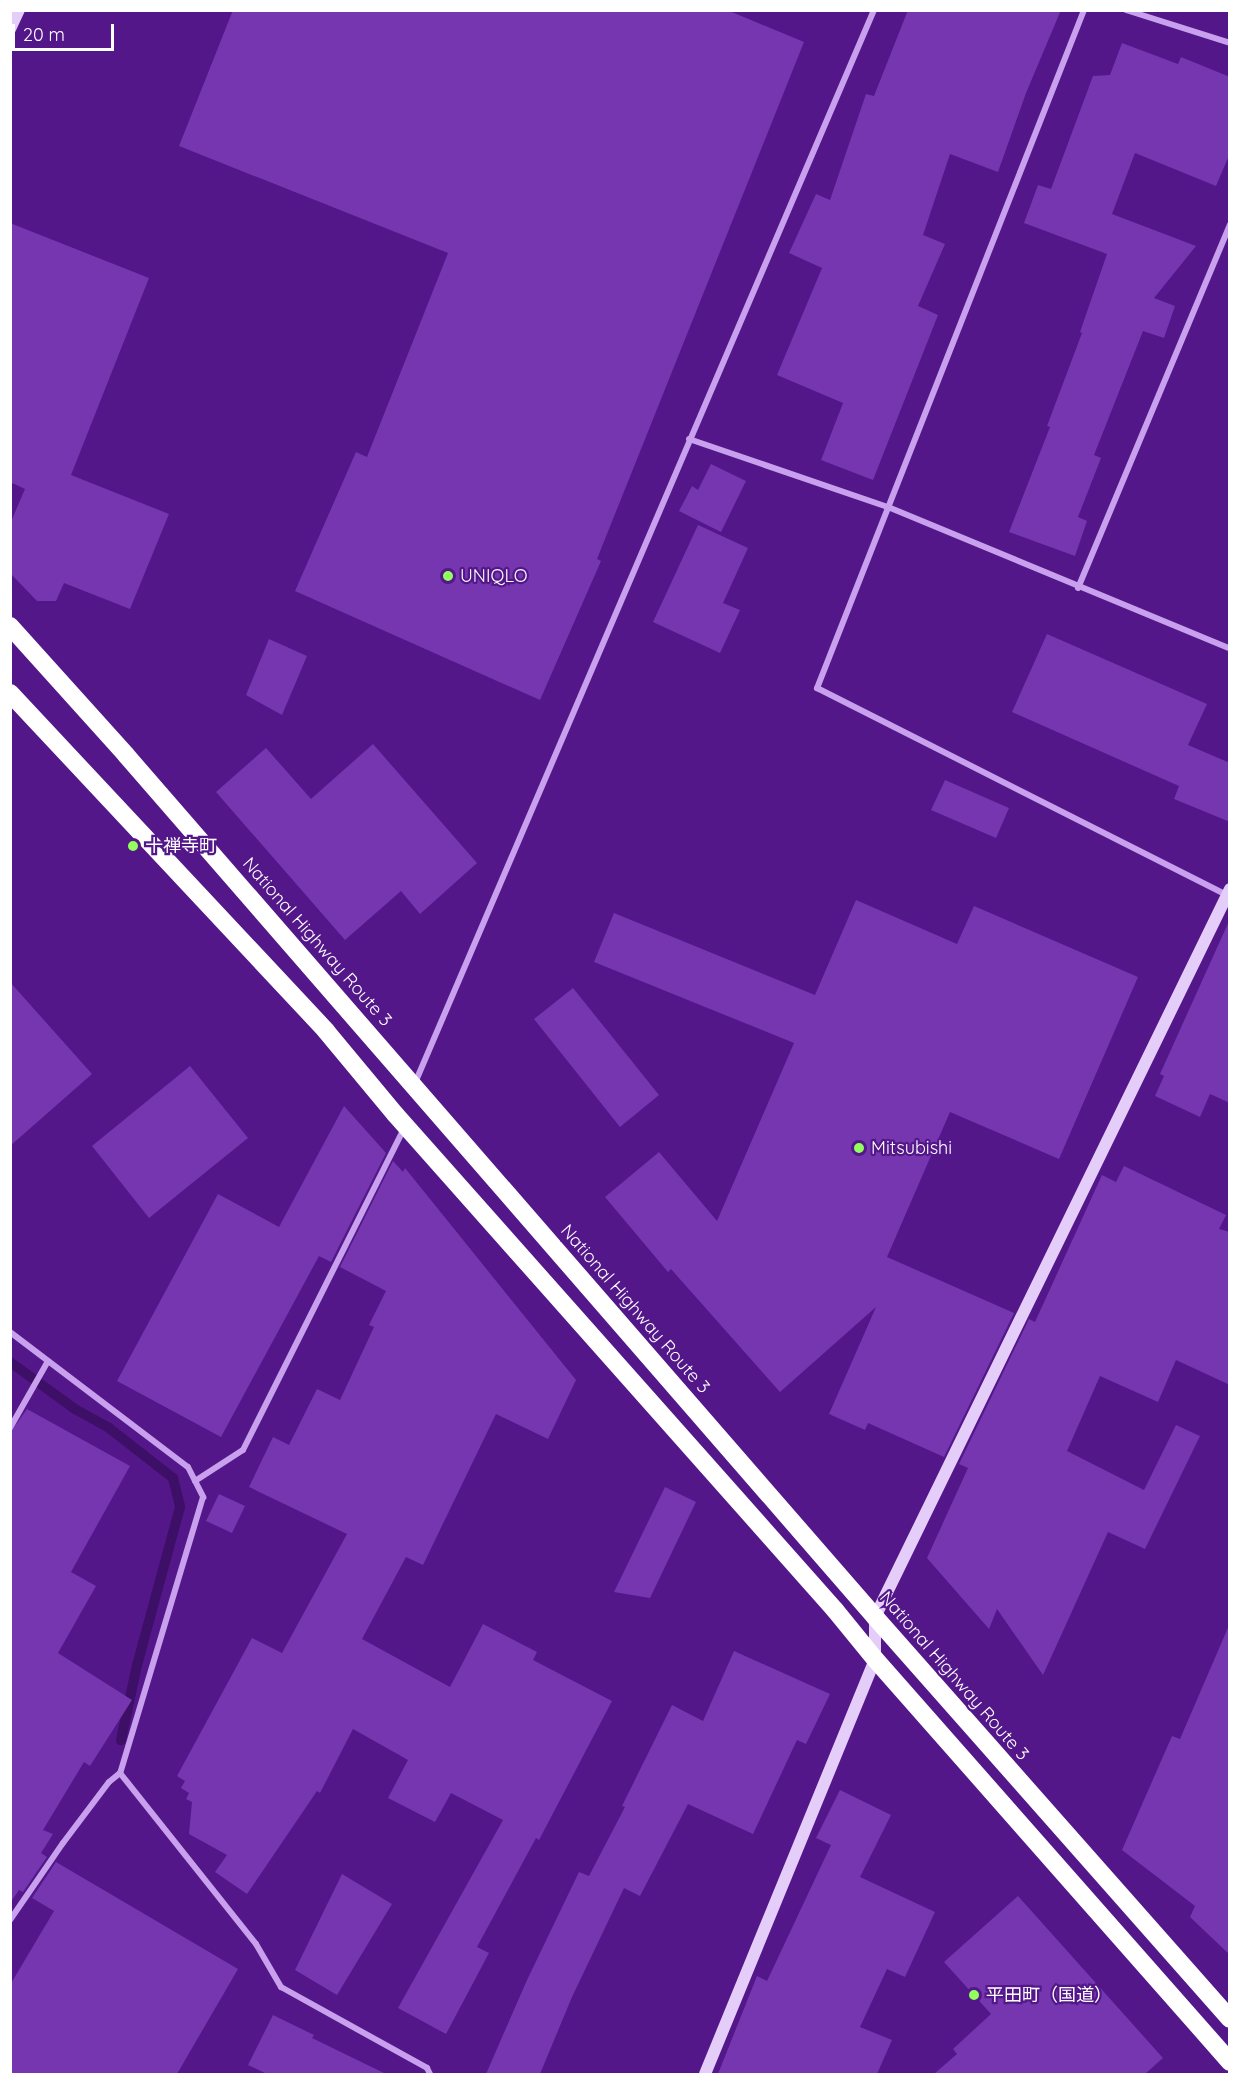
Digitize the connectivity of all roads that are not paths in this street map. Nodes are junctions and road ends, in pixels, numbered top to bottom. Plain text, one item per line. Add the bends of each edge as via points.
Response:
1 (18, 10) edge
2 (874, 10) edge
3 (1084, 10) edge
4 (1126, 10) edge
5 (10, 29) edge
6 (1230, 43) edge
7 (1230, 225) edge
8 (689, 439) junction
9 (888, 507) junction
10 (1078, 588) junction
11 (10, 626) edge
12 (1230, 649) edge
13 (10, 693) edge
14 (1228, 892) edge
15 (414, 1086) junction
16 (405, 1125) junction
17 (10, 1332) edge
18 (48, 1361) junction
19 (10, 1428) edge
20 (195, 1481) junction
21 (875, 1617) junction
22 (875, 1659) junction
23 (120, 1773) junction
24 (10, 1920) edge
25 (1230, 2019) edge
26 (1230, 2062) edge
27 (430, 2074) edge
28 (705, 2074) edge

1 - 5 street
2 - 8 street
3 - 9 street
4 - 6 street
7 - 10 street
8 - 9 street
8 - 15 street
9 - 10 street
9 - 14 street via 817,688
10 - 12 street
11 - 15 highway, National Highway Route 3
13 - 16 highway via 326,1031
14 - 21 street
15 - 21 highway, National Highway Route 3
16 - 20 street via 243,1450
16 - 22 highway
17 - 18 street
18 - 19 street
18 - 20 street via 188,1467
20 - 23 street via 203,1497
21 - 22 street
21 - 25 highway, National Highway Route 3
22 - 26 highway
22 - 28 street
23 - 24 street via 63,1843
23 - 27 street via 256,1944 281,1987 427,2068

